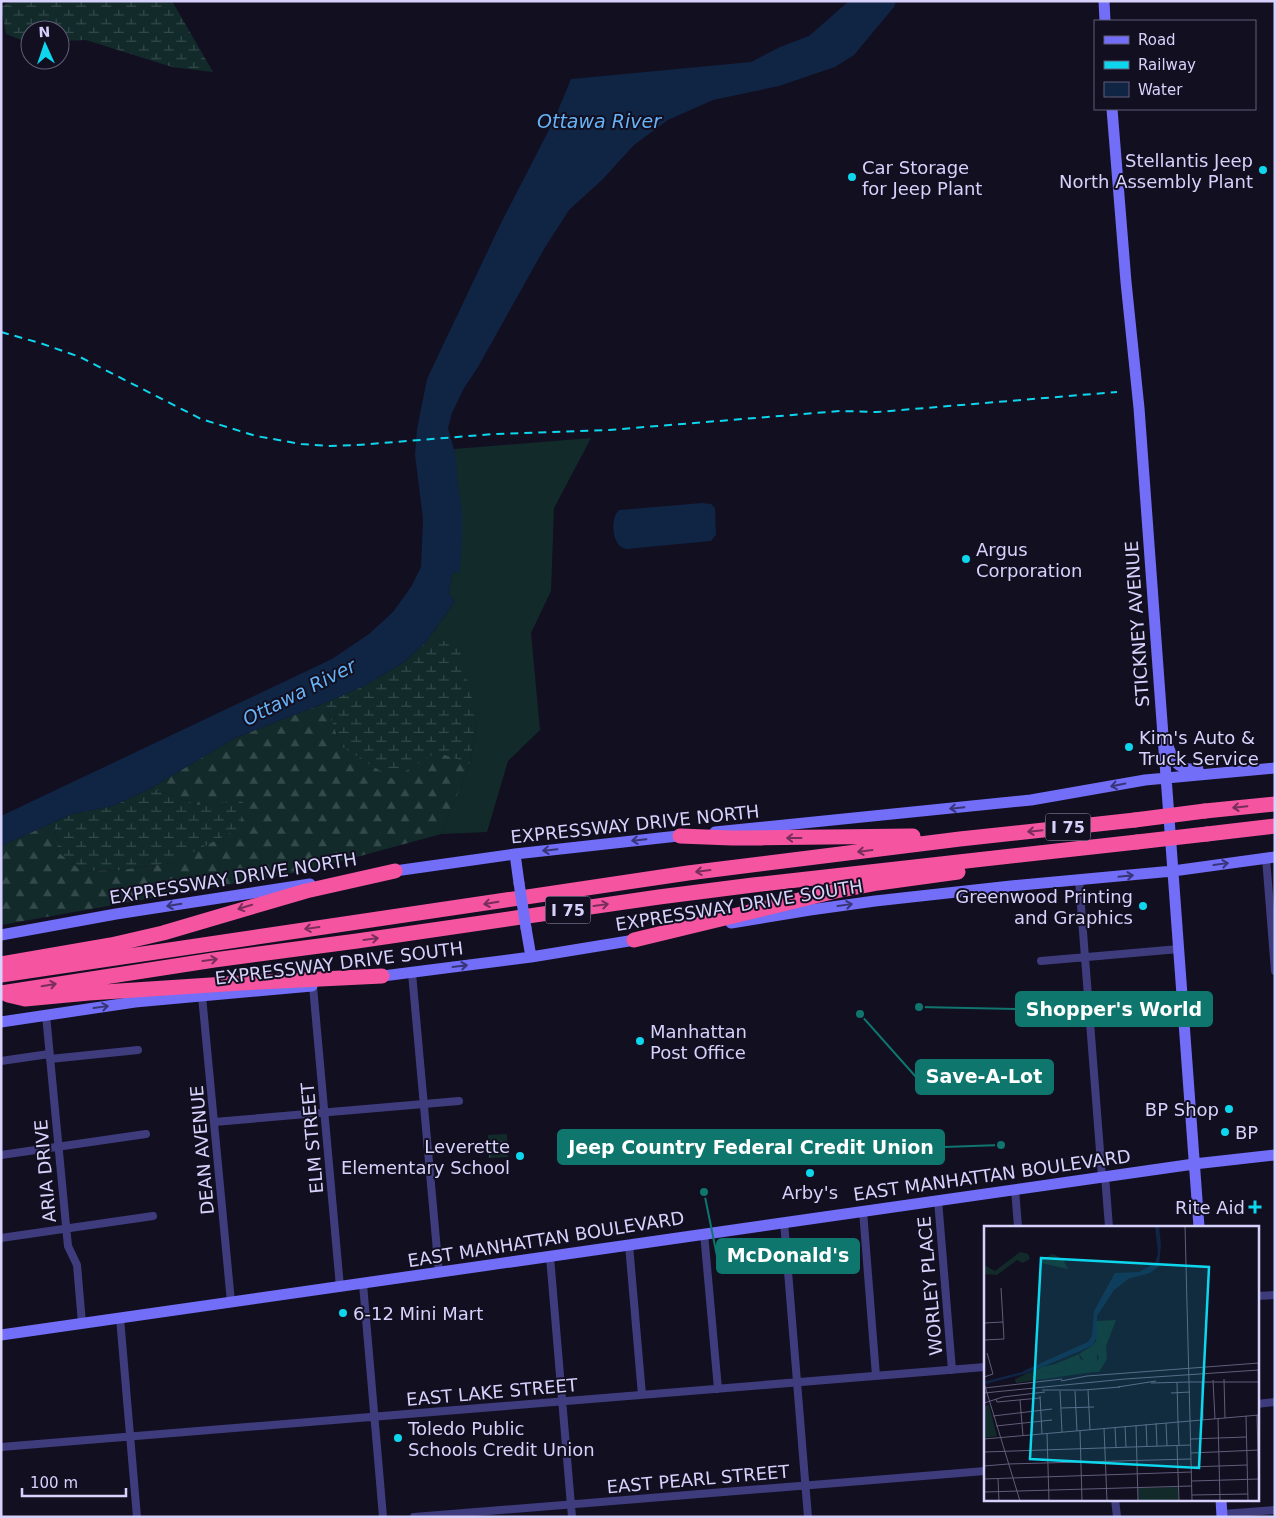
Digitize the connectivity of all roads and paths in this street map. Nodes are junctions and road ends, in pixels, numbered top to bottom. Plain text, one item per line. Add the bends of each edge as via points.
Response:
1 (1104, 1) edge
2 (1105, 20) edge
3 (1112, 110) edge
4 (1163, 730) junction
5 (1275, 763) edge
6 (1275, 768) edge
7 (1166, 779) junction
8 (1275, 804) edge
9 (1275, 826) edge
10 (1000, 835) junction
11 (680, 836) junction
12 (1137, 842) junction
13 (515, 854) junction
14 (1270, 858) edge
15 (395, 871) junction
16 (1173, 871) junction
17 (1079, 880) junction
18 (1, 935) edge
19 (634, 940) junction
20 (1179, 949) junction
21 (531, 957) junction
22 (1085, 957) junction
23 (1041, 961) dead end
24 (1, 964) edge
25 (1275, 971) edge
26 (412, 973) junction
27 (1, 976) edge
28 (382, 976) junction
29 (313, 986) junction
30 (1, 993) edge
31 (202, 996) junction
32 (46, 1015) junction
33 (1, 1022) edge
34 (138, 1050) dead end
35 (50, 1056) junction
36 (1, 1061) edge
37 (458, 1101) dead end
38 (424, 1104) junction
39 (325, 1113) junction
40 (214, 1122) junction
41 (146, 1134) dead end
42 (58, 1147) junction
43 (1, 1155) edge
44 (1275, 1155) edge
45 (1194, 1164) junction
46 (1104, 1177) junction
47 (1015, 1189) junction
48 (938, 1200) junction
49 (863, 1211) junction
50 (153, 1216) dead end
51 (784, 1222) junction
52 (1018, 1226) edge
53 (1110, 1226) edge
54 (1199, 1226) edge
55 (66, 1229) junction
56 (704, 1233) junction
57 (1, 1238) edge
58 (629, 1245) junction
59 (550, 1257) junction
60 (438, 1273) junction
61 (363, 1284) junction
62 (340, 1287) junction
63 (1275, 1295) edge
64 (1258, 1296) edge
65 (231, 1302) junction
66 (120, 1318) junction
67 (82, 1323) junction
68 (1, 1335) edge
69 (984, 1367) edge
70 (952, 1370) junction
71 (876, 1376) junction
72 (797, 1382) junction
73 (718, 1388) junction
74 (642, 1395) junction
75 (562, 1401) junction
76 (1275, 1402) edge
77 (1258, 1404) edge
78 (374, 1416) junction
79 (130, 1436) junction
80 (1, 1447) edge
81 (984, 1471) edge
82 (806, 1486) junction
83 (1115, 1500) edge
84 (1221, 1500) edge
85 (571, 1504) junction
86 (1275, 1510) edge
87 (1222, 1515) edge
88 (137, 1517) edge
89 (383, 1517) edge
90 (414, 1517) edge
91 (572, 1517) edge
92 (808, 1517) edge
93 (1117, 1517) edge

1 - 2 main road
3 - 4 main road, STICKNEY AVENUE
4 - 5 main road via 1173,759 1186,770
4 - 7 main road, STICKNEY AVENUE
6 - 7 main road, EXPRESSWAY DRIVE NORTH
7 -> 11 main road, EXPRESSWAY DRIVE NORTH via 1031,800
7 - 16 main road, STICKNEY AVENUE
8 -> 10 highway, I 75, bridge
9 - 12 highway, I 75, bridge
10 -> 11 highway
10 -> 27 highway, I 75 via 688,873
11 -> 13 main road, EXPRESSWAY DRIVE NORTH
12 - 19 highway via 850,888
30 -> 12 highway, I 75 via 754,884
13 - 15 main road, EXPRESSWAY DRIVE NORTH
13 - 21 main road, bridge
16 -> 14 main road, EXPRESSWAY DRIVE SOUTH
14 - 25 street
15 -> 18 main road, EXPRESSWAY DRIVE NORTH
15 -> 24 highway via 306,890 111,946
17 -> 16 main road, EXPRESSWAY DRIVE SOUTH
16 - 20 main road, STICKNEY AVENUE
19 -> 17 main road, EXPRESSWAY DRIVE SOUTH via 866,902
17 - 22 street
19 - 21 main road, EXPRESSWAY DRIVE SOUTH
20 - 22 street
20 - 45 main road, STICKNEY AVENUE
26 -> 21 main road, EXPRESSWAY DRIVE SOUTH
22 - 23 street
22 - 46 street
26 - 28 main road, EXPRESSWAY DRIVE SOUTH
26 - 38 street
28 - 29 main road, EXPRESSWAY DRIVE SOUTH
28 - 30 highway via 25,999
29 - 31 main road, EXPRESSWAY DRIVE SOUTH
29 - 39 street, ELM STREET
32 -> 31 main road, EXPRESSWAY DRIVE SOUTH
31 - 40 street, DEAN AVENUE
32 - 33 main road, EXPRESSWAY DRIVE SOUTH
32 - 35 street, ARIA DRIVE
34 - 35 street
35 - 36 street
35 - 42 street, ARIA DRIVE
37 - 38 street
38 - 39 street
38 - 60 street
39 - 40 street
39 - 62 street, ELM STREET
40 - 65 street, DEAN AVENUE
41 - 42 street
42 - 43 street
42 - 55 street, ARIA DRIVE
44 - 45 main road, EAST MANHATTAN BOULEVARD
45 - 46 main road, EAST MANHATTAN BOULEVARD
45 - 54 main road, STICKNEY AVENUE
46 - 47 main road, EAST MANHATTAN BOULEVARD
46 - 53 street
47 - 48 main road, EAST MANHATTAN BOULEVARD
47 - 52 street
48 - 49 main road, EAST MANHATTAN BOULEVARD
48 - 70 street, WORLEY PLACE
49 - 51 main road, EAST MANHATTAN BOULEVARD
49 - 71 street
50 - 55 street
51 - 56 main road, EAST MANHATTAN BOULEVARD
51 - 72 street
55 - 57 street
55 - 67 street, ARIA DRIVE via 68,1246 77,1266
56 - 58 main road, EAST MANHATTAN BOULEVARD
56 - 73 street
58 - 59 main road, EAST MANHATTAN BOULEVARD
58 - 74 street
59 - 60 main road, EAST MANHATTAN BOULEVARD
59 - 75 street
60 - 61 main road, EAST MANHATTAN BOULEVARD
61 - 62 main road, EAST MANHATTAN BOULEVARD
61 - 78 street
62 - 65 main road, EAST MANHATTAN BOULEVARD
63 - 64 street
65 - 66 main road, EAST MANHATTAN BOULEVARD
66 - 67 main road, EAST MANHATTAN BOULEVARD
66 - 79 street
67 - 68 main road, EAST MANHATTAN BOULEVARD
69 - 70 street, EAST LAKE STREET
70 - 71 street, EAST LAKE STREET
71 - 72 street, EAST LAKE STREET
72 - 73 street, EAST LAKE STREET
72 - 82 street
73 - 74 street, EAST LAKE STREET
74 - 75 street, EAST LAKE STREET
75 - 78 street, EAST LAKE STREET
75 - 85 street
76 - 77 street
78 - 79 street, EAST LAKE STREET
78 - 89 street
79 - 80 street, EAST LAKE STREET
79 - 88 street
81 - 82 street, EAST PEARL STREET
82 - 85 street, EAST PEARL STREET
82 - 92 street
83 - 93 street
84 - 87 main road
85 - 90 street, EAST PEARL STREET
85 - 91 street
86 - 87 street

